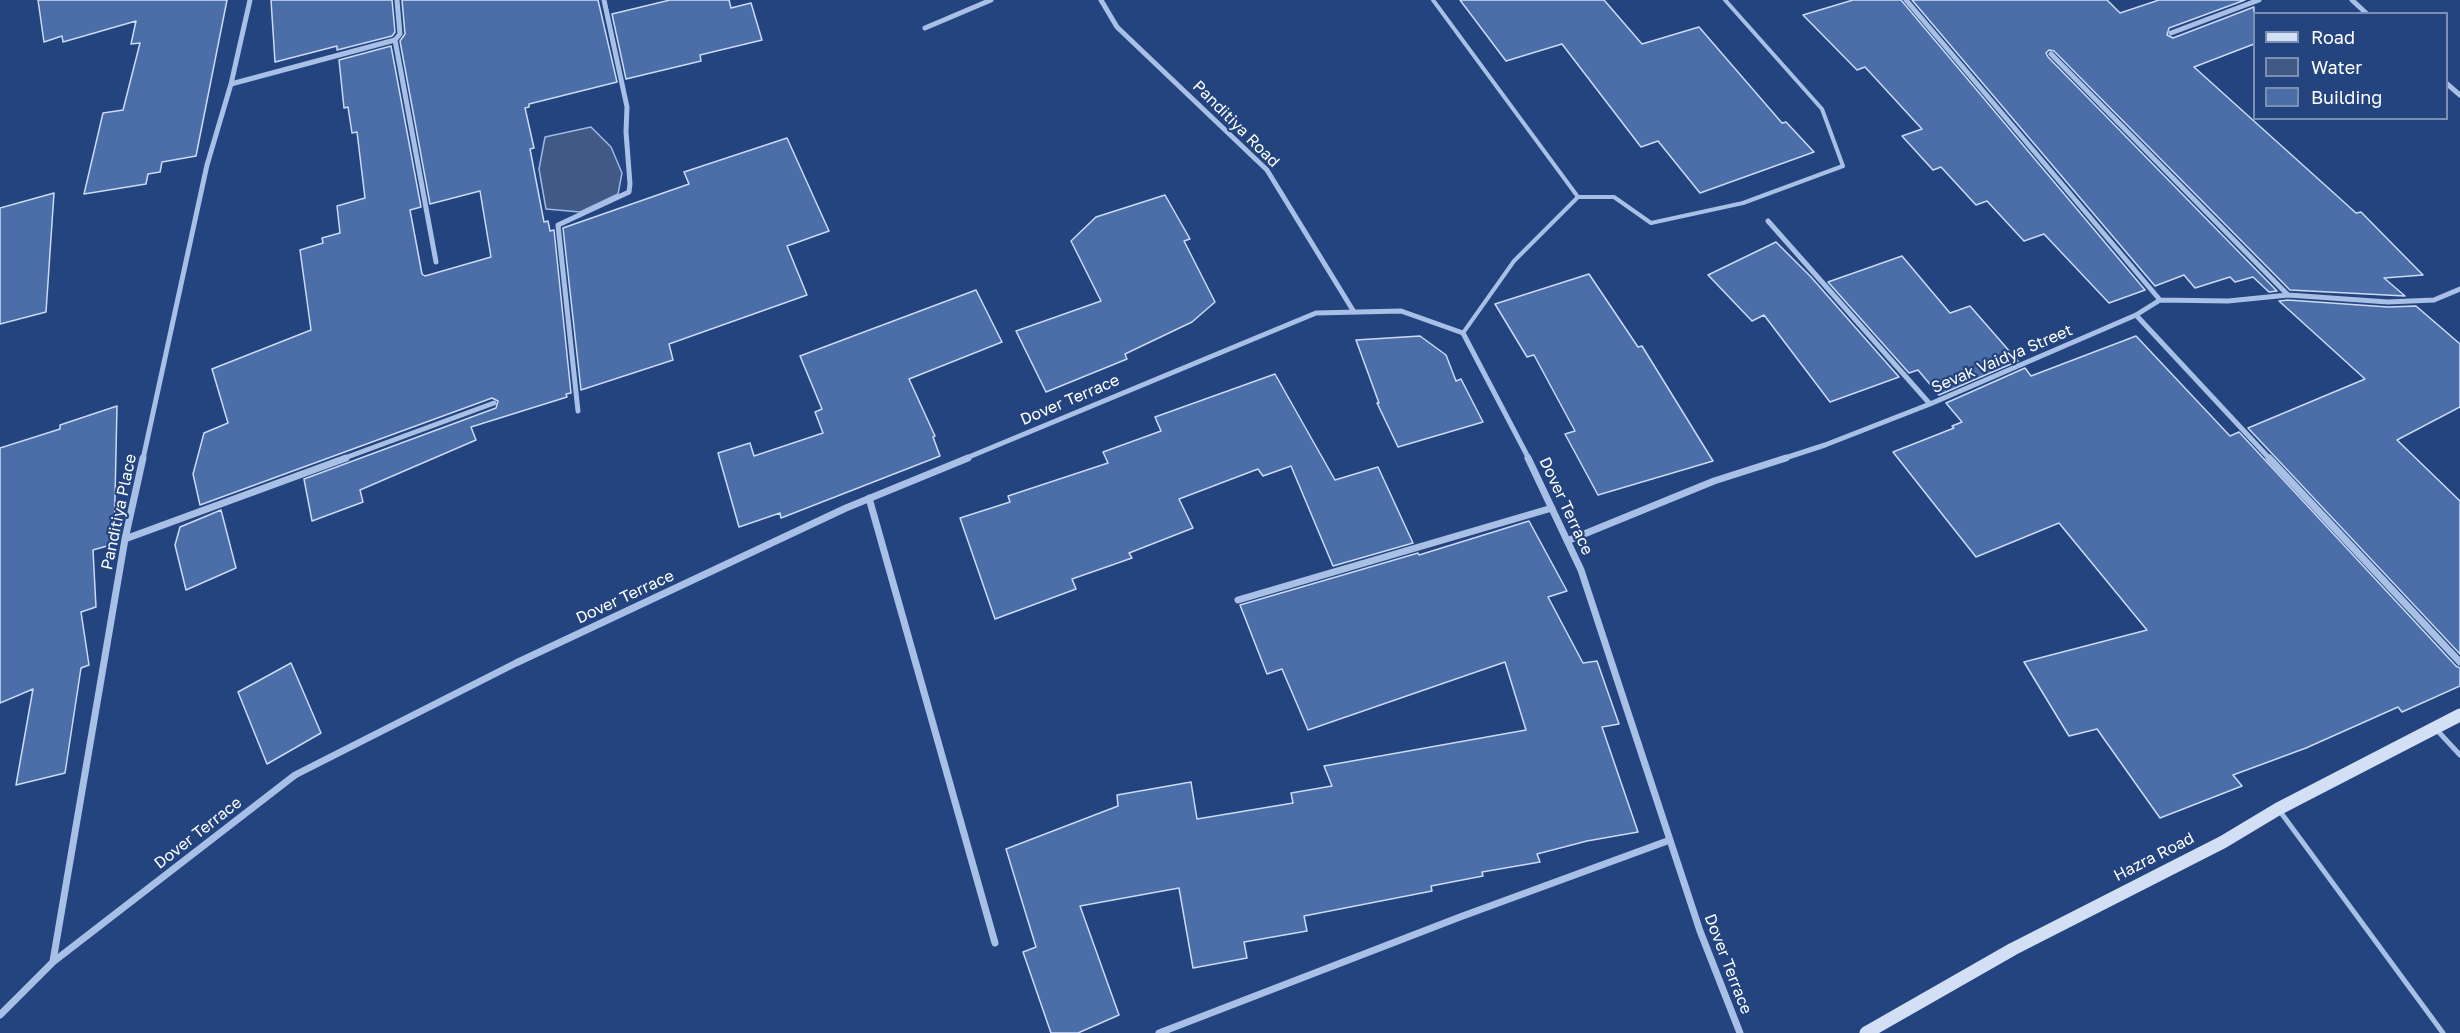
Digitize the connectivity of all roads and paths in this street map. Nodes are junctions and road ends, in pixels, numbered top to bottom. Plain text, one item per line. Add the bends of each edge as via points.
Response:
1 (250, 0) edge
2 (397, 0) edge
3 (604, 0) edge
4 (991, 0) edge
5 (1101, 0) edge
6 (1725, 0) edge
7 (1906, 0) edge
8 (2259, 0) edge
9 (2352, 0) edge
10 (1432, 1) edge
11 (2365, 12) edge
12 (925, 28) dead end
13 (2171, 33) dead end
14 (394, 40) junction
15 (2051, 54) dead end
16 (231, 84) junction
17 (2448, 85) edge
18 (2460, 95) edge
19 (1578, 197) junction
20 (1768, 221) dead end
21 (436, 262) dead end
22 (2460, 289) edge
23 (2288, 295) junction
24 (2160, 300) junction
25 (1354, 312) junction
26 (2136, 315) junction
27 (1463, 333) junction
28 (494, 403) dead end
29 (1930, 404) junction
30 (578, 411) dead end
31 (869, 498) junction
32 (1552, 508) junction
33 (125, 539) junction
34 (1567, 541) junction
35 (1238, 600) dead end
36 (2460, 662) edge
37 (2460, 715) edge
38 (2435, 727) junction
39 (2460, 755) edge
40 (2278, 809) junction
41 (1671, 840) junction
42 (995, 943) dead end
43 (53, 962) junction
44 (0, 1015) edge
45 (1158, 1033) edge
46 (1740, 1033) edge
47 (1866, 1033) edge
48 (2443, 1033) edge

1 - 16 street, Panditiya Place
2 - 14 street via 400,34
3 - 30 street via 627,107 630,184 629,192 558,225
4 - 12 street
5 - 25 street, Panditiya Road via 1117,27 1267,170
6 - 19 lane via 1822,109 1843,166 1743,203 1651,223 1614,197
7 - 24 street
8 - 13 street
9 - 11 street
10 - 19 lane
14 - 16 street
14 - 21 street
15 - 23 street
16 - 33 street, Panditiya Place via 207,165
17 - 18 street
19 - 27 lane via 1514,261
20 - 29 street
22 - 23 street via 2434,300 2388,302
23 - 24 street via 2228,301
24 - 26 street, Sevak Vaidya Street
25 - 27 street, Dover Terrace via 1401,311
25 - 31 street, Dover Terrace via 1316,313
26 - 29 street, Sevak Vaidya Street
26 - 36 street
27 - 32 street, Dover Terrace
28 - 33 street
29 - 34 street, Sevak Vaidya Street via 1825,445 1714,481
31 - 42 street
31 - 43 street, Dover Terrace via 516,663 295,775
32 - 34 street, Dover Terrace
32 - 35 street
33 - 43 street, Panditiya Place
34 - 41 street, Dover Terrace via 1581,570
37 - 38 main road, Hazra Road
38 - 39 lane
38 - 40 main road, Hazra Road
40 - 47 main road, Hazra Road via 2223,842 2013,949
40 - 48 lane
41 - 45 street
41 - 46 street, Dover Terrace via 1700,931
43 - 44 street

